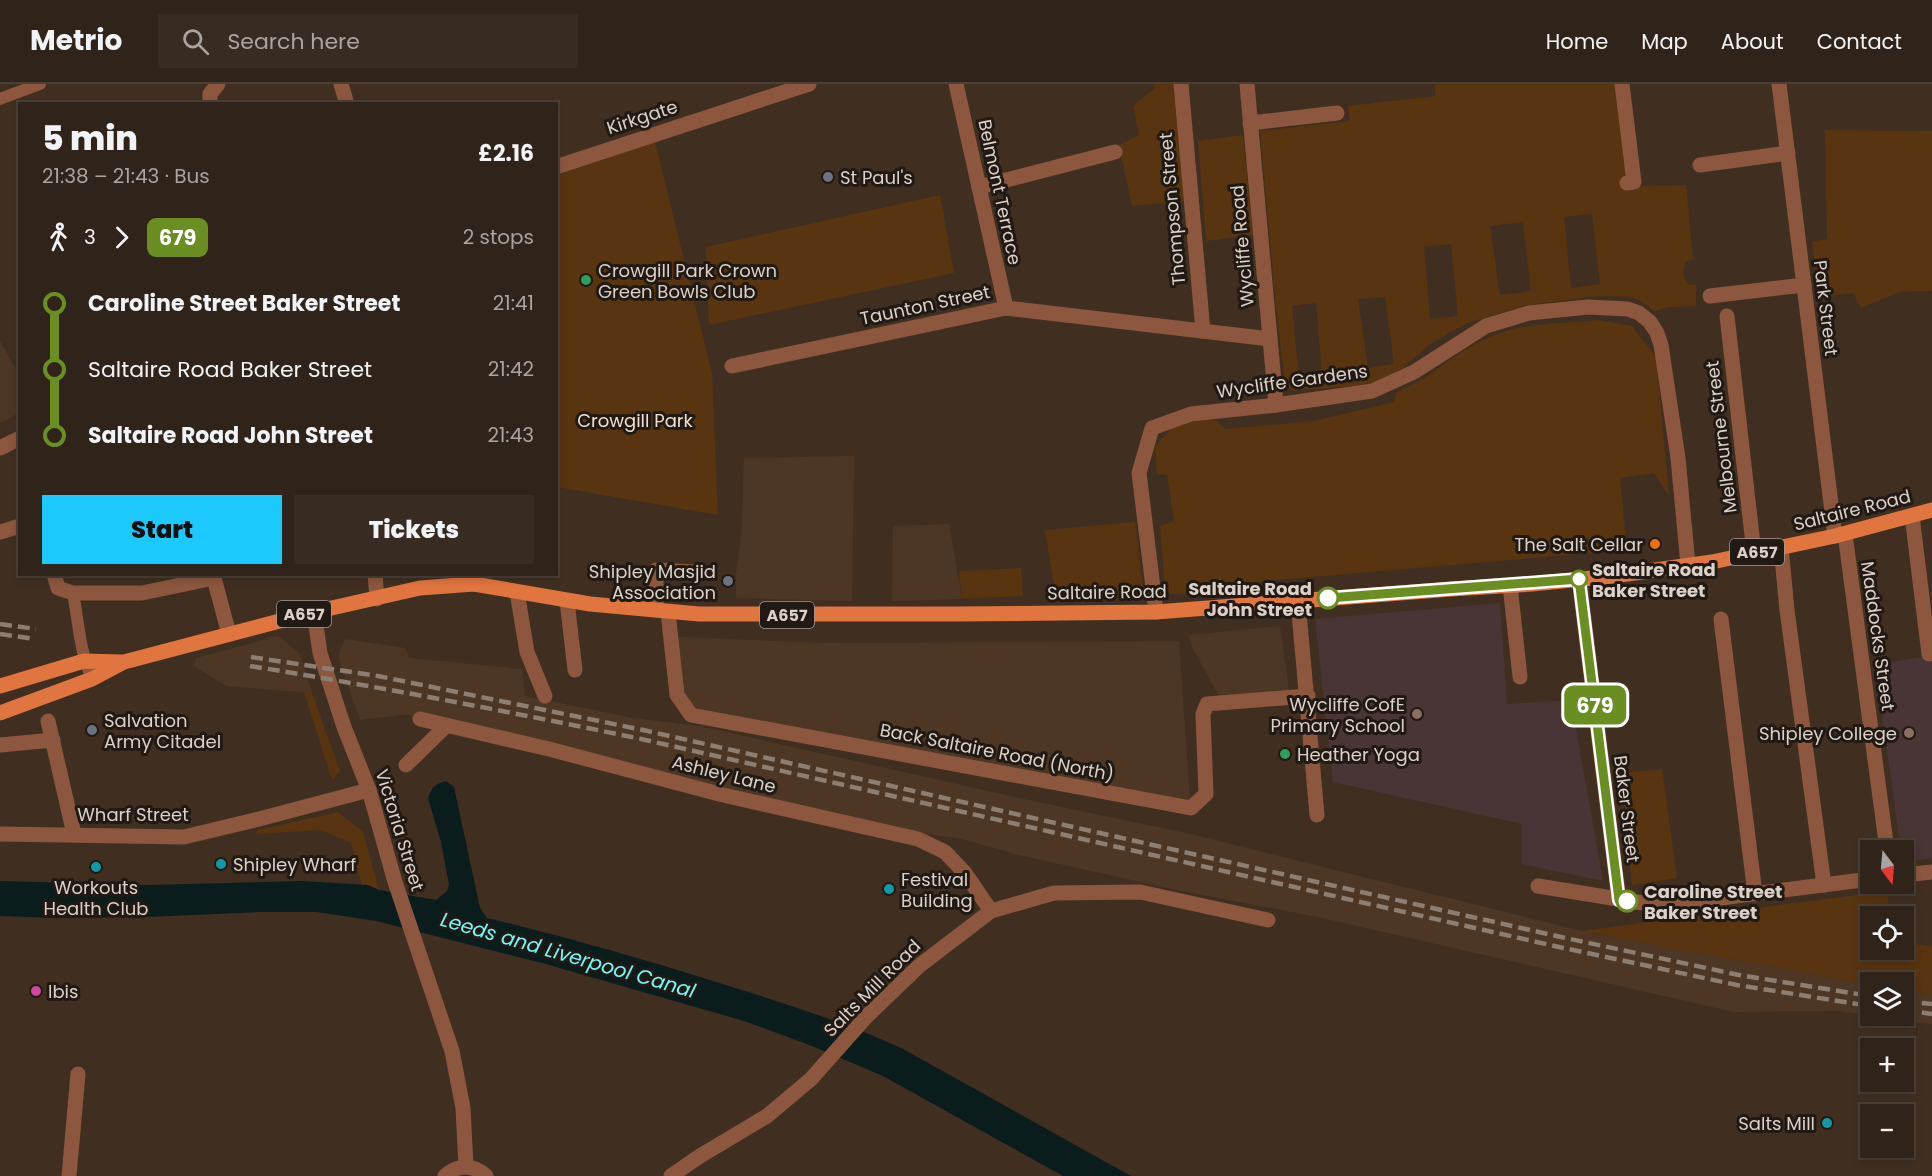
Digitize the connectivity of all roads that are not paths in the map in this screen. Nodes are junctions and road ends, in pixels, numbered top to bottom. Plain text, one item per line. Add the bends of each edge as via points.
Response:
1 (40, 84) edge
2 (341, 84) edge
3 (809, 84) edge
4 (956, 84) edge
5 (1181, 84) edge
6 (1247, 84) edge
7 (1622, 84) edge
8 (1779, 84) edge
9 (0, 99) edge
10 (346, 102) edge
11 (1336, 113) dead end
12 (1250, 123) junction
13 (1115, 152) dead end
14 (1788, 153) junction
15 (1700, 165) dead end
16 (558, 166) edge
17 (1627, 183) dead end
18 (979, 187) junction
19 (1804, 285) junction
20 (1710, 296) dead end
21 (1006, 308) junction
22 (1727, 316) dead end
23 (1203, 331) junction
24 (1270, 339) junction
25 (732, 366) dead end
26 (1276, 405) junction
27 (18, 439) edge
28 (0, 448) edge
29 (1932, 510) edge
30 (1912, 516) junction
31 (18, 527) edge
32 (0, 532) edge
33 (1840, 535) junction
34 (1781, 547) junction
35 (1754, 553) junction
36 (1688, 565) junction
37 (695, 572) dead end
38 (55, 576) edge
39 (375, 576) edge
40 (1579, 579) junction
41 (421, 581) edge
42 (1510, 585) junction
43 (517, 592) junction
44 (73, 593) junction
45 (377, 599) junction
46 (567, 601) junction
47 (1298, 601) junction
48 (662, 611) junction
49 (314, 612) junction
50 (1156, 612) junction
51 (1721, 619) dead end
52 (229, 634) junction
53 (1929, 654) dead end
54 (84, 661) junction
55 (124, 662) junction
56 (575, 670) dead end
57 (1520, 677) dead end
58 (92, 679) junction
59 (0, 686) edge
60 (545, 696) dead end
61 (1308, 696) junction
62 (0, 713) edge
63 (420, 719) dead end
64 (48, 721) dead end
65 (446, 726) junction
66 (52, 740) junction
67 (0, 745) edge
68 (406, 765) dead end
69 (369, 790) junction
70 (1317, 815) dead end
71 (0, 834) edge
72 (74, 834) junction
73 (1886, 840) edge
74 (1932, 872) edge
75 (1914, 874) edge
76 (1860, 880) edge
77 (1824, 885) junction
78 (1538, 886) dead end
79 (1755, 894) junction
80 (1619, 900) junction
81 (992, 911) junction
82 (1268, 920) dead end
83 (78, 1074) dead end
84 (466, 1166) junction
85 (69, 1176) edge
86 (445, 1176) edge
87 (486, 1176) edge
88 (671, 1176) edge

1 - 9 street
2 - 10 street
3 - 16 street, Kirkgate
4 - 18 street, Belmont Terrace
5 - 23 street, Thompson Street
6 - 12 street, Wycliffe Road
7 - 17 street via 1634,182
8 - 14 street, Park Street
11 - 12 street
12 - 24 street, Wycliffe Road
13 - 18 street
14 - 15 street
14 - 19 street, Park Street
18 - 21 street, Belmont Terrace
19 - 20 street
19 - 33 street, Park Street
21 - 23 street, Taunton Street
21 - 25 street, Taunton Street
22 - 35 street, Melbourne Street
23 - 24 street, Taunton Street
24 - 26 street, Wycliffe Road
26 - 36 street, Wycliffe Gardens via 1372,391 1414,372 1486,326 1529,313 1588,307 1640,313 1650,322 1661,345 1678,458
26 - 50 street, Wycliffe Gardens via 1191,414 1152,428 1139,473
27 - 28 street
29 - 30 main road, Saltaire Road / A657
30 - 33 main road, Saltaire Road / A657
30 - 53 street
31 - 32 street
33 - 34 main road, Saltaire Road / A657
33 - 73 street, Maddocks Street
34 - 35 main road, Saltaire Road / A657
34 - 77 street
35 - 36 main road, Saltaire Road / A657
36 - 40 main road, Saltaire Road / A657
37 - 48 street via 656,570
38 - 44 street via 58,588
39 - 45 street
40 - 42 main road, Saltaire Road / A657
40 - 80 street, Baker Street
41 - 43 main road, Saltaire Road / A657 via 474,584
41 - 45 main road, A657
42 - 47 main road, Saltaire Road / A657
42 - 57 street
43 - 46 main road, Saltaire Road / A657
43 - 60 street via 527,652
44 - 52 street via 141,592 213,578
44 - 54 street
45 - 49 main road, A657
46 - 48 main road, Saltaire Road / A657
46 - 56 street
47 - 50 main road, Saltaire Road / A657
47 - 61 street
48 - 50 main road, Saltaire Road / A657 via 779,615
48 - 61 street, Back Saltaire Road (North) via 677,695 691,715 1191,808 1206,794 1203,714 1207,704
49 - 52 main road, A657
49 - 69 street, Victoria Street via 320,653
51 - 79 street
52 - 55 main road, A657
54 - 55 main road, A657
54 - 58 street
54 - 59 main road, A657
55 - 58 main road, A657
58 - 62 main road, A657
61 - 70 street
63 - 65 street, Ashley Lane
64 - 66 street
65 - 68 street
65 - 81 street, Ashley Lane via 918,839 945,852
66 - 67 street
66 - 72 street
69 - 72 street, Wharf Street via 184,837
69 - 84 street, Victoria Street via 395,882 452,1051 463,1108
71 - 72 street, Wharf Street
74 - 75 street
76 - 77 street
77 - 79 street
78 - 80 street
79 - 80 street via 1654,904
81 - 82 street, Salts Mill Road via 1054,893 1140,892
81 - 88 street, Salts Mill Road via 919,966 866,1017 811,1079 767,1116
83 - 85 street
84 - 86 street
84 - 87 street

